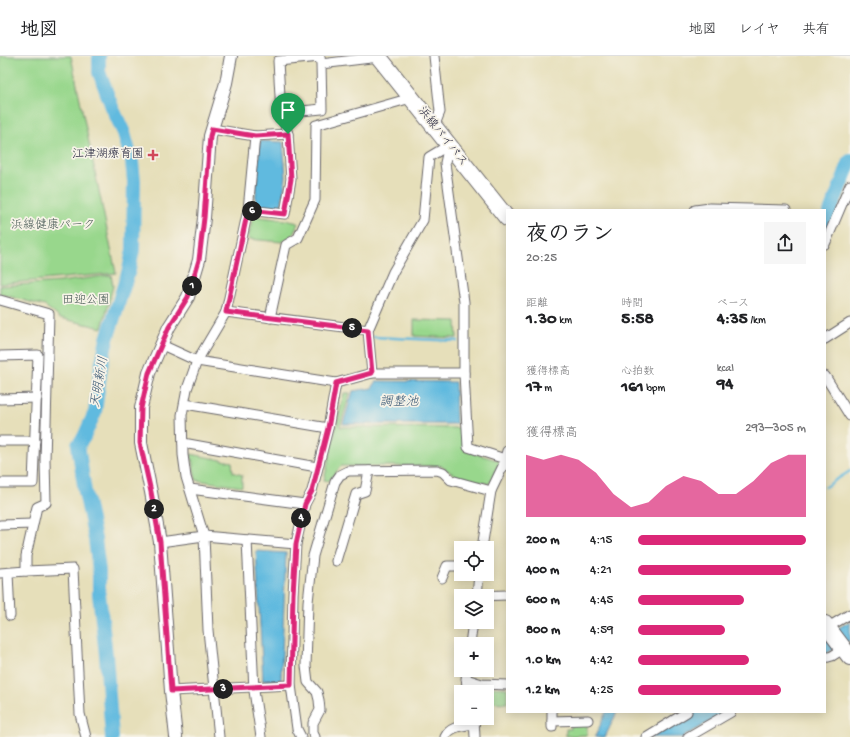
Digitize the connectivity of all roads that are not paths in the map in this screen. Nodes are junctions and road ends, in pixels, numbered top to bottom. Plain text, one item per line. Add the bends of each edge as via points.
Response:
1 (230, 56) edge
2 (379, 56) edge
3 (434, 56) edge
4 (321, 64) junction
5 (411, 98) junction
6 (281, 113) junction
7 (434, 127) junction
8 (212, 129) junction
9 (288, 134) junction
10 (255, 136) junction
11 (449, 146) junction
12 (850, 185) edge
13 (708, 209) edge
14 (754, 209) edge
15 (248, 210) junction
16 (506, 217) edge
17 (826, 218) edge
18 (834, 222) junction
19 (826, 242) edge
20 (0, 300) edge
21 (226, 312) junction
22 (270, 318) junction
23 (850, 324) edge
24 (368, 330) junction
25 (826, 338) edge
26 (162, 345) junction
27 (0, 356) edge
28 (197, 361) junction
29 (372, 373) junction
30 (464, 373) junction
31 (826, 378) edge
32 (336, 383) junction
33 (37, 398) junction
34 (0, 399) edge
35 (184, 404) junction
36 (850, 416) edge
37 (328, 428) junction
38 (0, 441) edge
39 (35, 441) junction
40 (183, 443) junction
41 (506, 455) edge
42 (317, 467) junction
43 (369, 471) junction
44 (0, 483) edge
45 (190, 489) junction
46 (491, 491) junction
47 (305, 504) junction
48 (33, 524) junction
49 (0, 525) edge
50 (204, 536) junction
51 (247, 540) junction
52 (483, 541) edge
53 (160, 542) junction
54 (296, 544) junction
55 (336, 561) dead end
56 (454, 566) edge
57 (26, 571) junction
58 (4, 573) edge
59 (442, 578) dead end
60 (494, 596) edge
61 (506, 596) edge
62 (850, 614) edge
63 (10, 616) dead end
64 (827, 627) edge
65 (845, 651) edge
66 (826, 658) edge
67 (471, 677) edge
68 (291, 685) junction
69 (506, 686) edge
70 (254, 687) junction
71 (213, 689) junction
72 (171, 691) junction
73 (685, 713) edge
74 (729, 713) edge
75 (552, 720) edge
76 (588, 720) dead end
77 (462, 725) edge
78 (474, 725) edge
79 (86, 737) edge
80 (176, 737) edge
81 (219, 737) edge
82 (261, 737) edge
83 (301, 737) edge
84 (315, 737) edge
85 (444, 737) edge
86 (474, 737) edge
87 (646, 737) edge
88 (688, 737) edge

1 - 8 street via 226,83
2 - 4 street
2 - 5 highway, 浜線バイパス
3 - 7 street via 440,112
4 - 6 street via 322,109
4 - 6 street via 320,57 278,61
5 - 7 highway, 浜線バイパス
5 - 22 street via 316,125 315,200 298,238 286,245
6 - 9 street
7 - 11 highway, 浜線バイパス
8 - 10 street
8 - 26 street via 199,260 188,297 169,327
9 - 10 street
9 - 15 street via 291,179 285,214
10 - 15 street
11 - 16 highway, 浜線バイパス
11 - 24 street via 429,157 423,220 393,272
11 - 30 street via 445,163 464,302
12 - 18 street
13 - 14 street
15 - 21 street
17 - 18 street
18 - 19 street
20 - 48 street via 49,314 46,504 37,507
21 - 22 street
21 - 28 street
22 - 24 street
23 - 25 street
24 - 29 street
26 - 28 street
26 - 53 street via 149,373 141,408 140,443
27 - 33 street via 38,355
28 - 32 street
28 - 35 street
29 - 30 street
29 - 32 street
30 - 41 street via 468,447
31 - 36 street
32 - 37 street
33 - 34 street
33 - 39 street
35 - 37 street
35 - 40 street
37 - 42 street
38 - 39 street
39 - 44 street via 34,483
40 - 42 street
40 - 45 street via 186,477
41 - 46 street
42 - 47 street via 312,491
43 - 46 street via 437,470 451,480
43 - 55 street via 365,491 356,494
43 - 84 street via 348,471 340,475 335,482 313,556 308,602 306,666 308,682 317,692 319,700 320,710 313,723
45 - 47 street
45 - 50 street
46 - 52 street
47 - 54 street
48 - 49 street
48 - 57 street via 26,556
50 - 51 street
50 - 53 street
50 - 71 street
51 - 54 street
51 - 70 street
53 - 72 street
54 - 68 street
56 - 59 street via 447,566
57 - 58 street
57 - 79 street via 73,569 80,714
58 - 63 street
60 - 61 street
62 - 64 street
64 - 65 highway
65 - 66 street
67 - 69 street via 482,684
68 - 70 street
68 - 83 street via 297,729
70 - 71 street
70 - 82 street
71 - 72 street
71 - 81 street
72 - 80 street
73 - 87 street
74 - 88 street
75 - 76 street via 568,724
77 - 85 street
78 - 86 street

